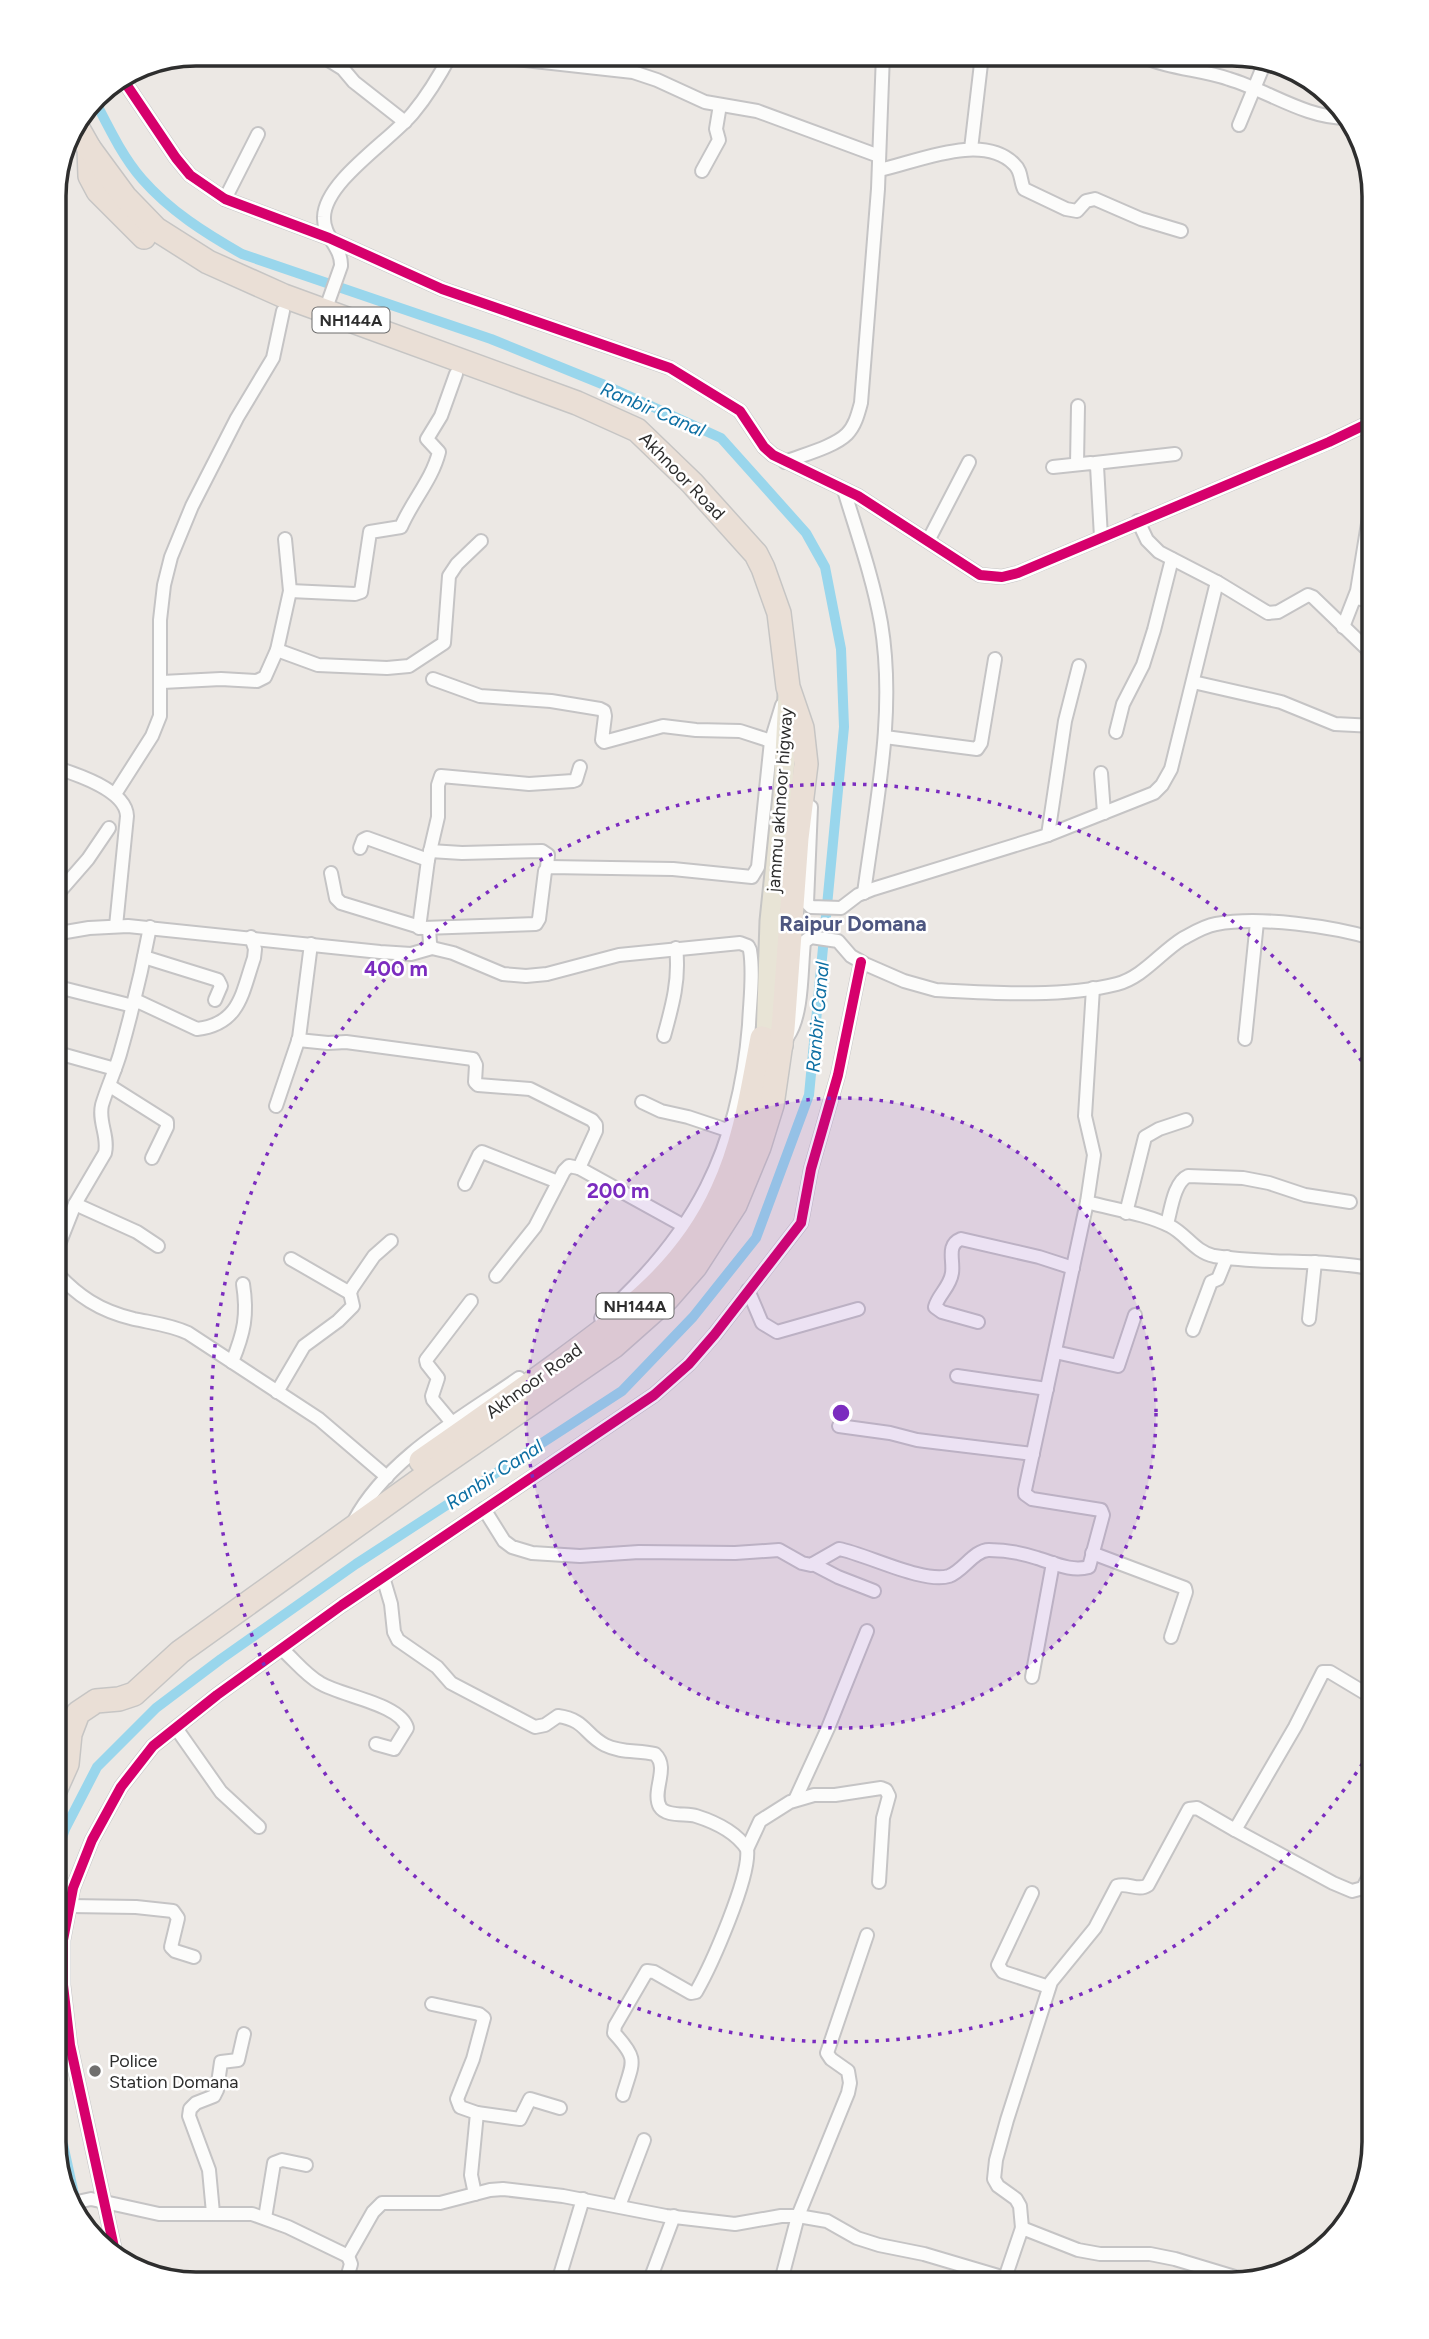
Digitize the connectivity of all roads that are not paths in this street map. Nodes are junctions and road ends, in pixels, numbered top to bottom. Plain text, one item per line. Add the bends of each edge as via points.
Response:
1 (340, 66) edge
2 (444, 66) edge
3 (590, 66) edge
4 (883, 67) edge
5 (981, 67) edge
6 (1178, 67) edge
7 (1262, 70) edge
8 (128, 86) edge
9 (1256, 89) junction
10 (720, 105) junction
11 (1334, 116) edge
12 (405, 122) junction
13 (1239, 125) dead end
14 (258, 134) dead end
15 (82, 135) edge
16 (89, 148) junction
17 (971, 149) junction
18 (879, 156) junction
19 (879, 170) junction
20 (702, 171) dead end
21 (225, 200) junction
22 (1181, 231) dead end
23 (329, 238) junction
24 (328, 304) junction
25 (283, 311) junction
26 (456, 374) junction
27 (1078, 406) dead end
28 (1362, 426) edge
29 (648, 439) junction
30 (1175, 454) dead end
31 (785, 462) junction
32 (969, 462) dead end
33 (1095, 463) junction
34 (1077, 464) junction
35 (1054, 467) dead end
36 (844, 490) junction
37 (1138, 521) junction
38 (1101, 537) junction
39 (285, 539) dead end
40 (481, 541) dead end
41 (928, 541) junction
42 (1172, 559) junction
43 (1362, 571) edge
44 (1217, 582) junction
45 (290, 591) junction
46 (1355, 598) junction
47 (1362, 599) edge
48 (1343, 627) junction
49 (1362, 644) edge
50 (277, 650) junction
51 (995, 659) dead end
52 (1079, 666) dead end
53 (433, 679) dead end
54 (162, 682) junction
55 (1192, 682) junction
56 (788, 687) junction
57 (1362, 726) edge
58 (1116, 732) dead end
59 (885, 737) junction
60 (771, 741) junction
61 (580, 767) dead end
62 (67, 772) edge
63 (1101, 772) dead end
64 (806, 774) junction
65 (115, 794) junction
66 (1104, 813) junction
67 (109, 828) dead end
68 (1048, 835) junction
69 (360, 848) dead end
70 (429, 855) junction
71 (547, 868) junction
72 (331, 873) dead end
73 (67, 883) edge
74 (864, 893) junction
75 (1257, 922) junction
76 (116, 926) junction
77 (150, 928) junction
78 (424, 928) junction
79 (67, 932) edge
80 (1362, 936) edge
81 (251, 937) junction
82 (800, 939) junction
83 (311, 944) junction
84 (432, 948) junction
85 (676, 948) junction
86 (144, 957) junction
87 (861, 962) junction
88 (1093, 988) junction
89 (67, 989) edge
90 (215, 1000) dead end
91 (134, 1003) junction
92 (664, 1036) dead end
93 (1245, 1039) dead end
94 (298, 1041) junction
95 (773, 1042) junction
96 (67, 1055) edge
97 (116, 1069) junction
98 (110, 1086) junction
99 (642, 1102) dead end
100 (276, 1105) dead end
101 (1186, 1120) dead end
102 (730, 1131) junction
103 (152, 1158) dead end
104 (579, 1168) junction
105 (558, 1182) junction
106 (465, 1184) dead end
107 (1087, 1202) junction
108 (1350, 1202) dead end
109 (75, 1205) junction
110 (1126, 1213) junction
111 (1167, 1224) junction
112 (66, 1226) edge
113 (684, 1226) junction
114 (391, 1241) dead end
115 (158, 1246) dead end
116 (1227, 1257) junction
117 (291, 1259) dead end
118 (1315, 1262) junction
119 (1362, 1267) edge
120 (1073, 1268) junction
121 (496, 1276) dead end
122 (66, 1282) edge
123 (243, 1284) dead end
124 (748, 1290) junction
125 (350, 1293) junction
126 (471, 1301) dead end
127 (858, 1309) dead end
128 (1135, 1315) dead end
129 (1309, 1319) dead end
130 (978, 1322) dead end
131 (1193, 1330) dead end
132 (1055, 1352) junction
133 (232, 1362) junction
134 (957, 1376) dead end
135 (1047, 1389) junction
136 (277, 1392) junction
137 (453, 1424) junction
138 (839, 1426) dead end
139 (1033, 1454) junction
140 (387, 1477) junction
141 (484, 1509) junction
142 (349, 1531) junction
143 (1092, 1553) junction
144 (1053, 1563) junction
145 (813, 1564) junction
146 (383, 1577) junction
147 (874, 1591) dead end
148 (867, 1631) dead end
149 (1171, 1637) dead end
150 (283, 1650) junction
151 (1032, 1677) dead end
152 (1362, 1691) edge
153 (176, 1728) junction
154 (376, 1744) dead end
155 (66, 1766) edge
156 (795, 1800) junction
157 (260, 1827) dead end
158 (1235, 1830) junction
159 (747, 1849) junction
160 (879, 1882) dead end
161 (1362, 1889) edge
162 (1032, 1894) dead end
163 (70, 1906) junction
164 (66, 1925) edge
165 (867, 1935) dead end
166 (194, 1957) dead end
167 (1049, 1987) junction
168 (432, 2004) dead end
169 (66, 2005) edge
170 (244, 2034) dead end
171 (623, 2095) dead end
172 (560, 2108) dead end
173 (477, 2113) junction
174 (644, 2140) dead end
175 (306, 2165) dead end
176 (475, 2194) junction
177 (583, 2199) junction
178 (81, 2201) edge
179 (106, 2201) junction
180 (619, 2206) junction
181 (213, 2213) junction
182 (674, 2216) junction
183 (798, 2216) junction
184 (265, 2218) junction
185 (1023, 2228) junction
186 (114, 2242) edge
187 (348, 2256) junction
188 (349, 2272) edge
189 (561, 2272) edge
190 (653, 2272) edge
191 (783, 2272) edge
192 (977, 2272) edge
193 (1006, 2272) edge
194 (1218, 2272) edge

1 - 12 street
2 - 12 street
3 - 10 street via 633,72
4 - 18 street
5 - 17 street
6 - 9 street
7 - 9 street
8 - 21 street via 190,175
9 - 11 street
9 - 13 street
10 - 18 street via 757,111
10 - 20 street via 719,140
12 - 23 street via 335,192 324,215
14 - 21 street
15 - 16 highway, NH144A
16 - 24 highway, Akhnoor Road / NH144A via 125,197 172,241 224,271
16 - 25 highway via 94,184 142,236 208,279
17 - 19 street
17 - 22 street via 1013,162 1024,189 1066,209 1077,211 1095,198
18 - 19 street
19 - 31 street via 858,415 839,440
21 - 23 street
23 - 24 street via 341,255 341,266
23 - 31 street via 442,289 670,368 740,411 764,447
24 - 29 highway, Akhnoor Road / NH144A via 578,403 630,425
25 - 26 highway
25 - 54 street via 273,358 237,418 171,557 160,620
26 - 29 highway via 626,437
26 - 45 street via 427,439 439,452 433,470 401,527 370,532 361,592
27 - 34 street
28 - 37 street
29 - 56 highway, Akhnoor Road / NH144A via 755,554 779,613
30 - 33 street
31 - 36 street
32 - 41 street
33 - 34 street
33 - 38 street
34 - 35 street
36 - 41 street
36 - 59 street via 881,622
37 - 38 street
37 - 42 street via 1153,547
38 - 41 street via 1002,577 980,575
39 - 45 street
40 - 50 street via 449,576 444,643 413,664 332,667
42 - 44 street
42 - 58 street via 1143,665 1123,704
43 - 46 street
44 - 48 street via 1271,613 1310,596
44 - 55 street
45 - 50 street
46 - 47 street
46 - 48 street
48 - 49 street
50 - 54 street via 261,680
51 - 59 street via 979,748
52 - 68 street via 1063,730
53 - 60 street via 480,696 600,709 605,716 604,742 663,726 735,730
54 - 65 street via 157,725
55 - 57 street via 1281,702 1335,724
55 - 66 street via 1168,777 1154,793
56 - 60 street
56 - 64 highway, Akhnoor Road / NH144A via 802,729
56 - 95 main road, jammu akhnoor higway via 770,921
59 - 74 street
60 - 71 street via 758,867 752,877 663,869
61 - 70 street via 575,781 563,782 529,784 441,776
62 - 65 street
63 - 66 street
64 - 74 street via 811,799 807,899 811,907 838,908
64 - 82 highway, Akhnoor Road / NH144A via 792,889
65 - 76 street via 127,811
66 - 68 street
67 - 73 street
68 - 74 street
69 - 70 street via 367,838
70 - 71 street via 542,851 548,855
70 - 78 street
71 - 78 street via 538,923
72 - 78 street via 341,903
75 - 80 street
75 - 88 street via 1213,924 1198,930 1130,978
75 - 93 street
76 - 77 street
76 - 79 street
77 - 81 street
77 - 86 street
78 - 84 street
81 - 83 street
81 - 91 street via 254,958 237,1007 227,1018 197,1030
82 - 87 street via 834,940
82 - 95 highway, Akhnoor Road / NH144A
83 - 84 street via 411,954
83 - 94 street
84 - 85 street via 502,974 526,976 619,955
85 - 92 street via 675,990
85 - 102 street via 740,943 750,950 746,1059
86 - 90 street via 218,979
86 - 91 street
87 - 88 street via 936,990 1014,993
87 - 124 street via 801,1223
88 - 107 street via 1085,1116 1094,1155
89 - 91 street
91 - 97 street
94 - 100 street
94 - 104 street via 346,1042 473,1059 478,1085 538,1092 592,1120 596,1131
95 - 142 highway, Akhnoor Road / NH144A via 772,1105 748,1175 725,1223 682,1282 614,1346
96 - 97 street
97 - 98 street
98 - 103 street via 167,1122
98 - 109 street via 101,1114 105,1153
99 - 102 street
101 - 110 street via 1145,1137
102 - 113 street via 715,1173
104 - 105 street via 569,1166
104 - 113 street
105 - 106 street via 482,1152
105 - 121 street via 535,1227
107 - 110 street
107 - 120 street
108 - 111 street via 1243,1178 1188,1177 1179,1184
109 - 112 street
109 - 115 street via 137,1231
110 - 111 street
111 - 116 street via 1201,1251
113 - 137 street via 649,1270 592,1326
114 - 125 street via 374,1256
116 - 118 street
116 - 131 street via 1218,1279 1211,1282
117 - 125 street
118 - 119 street
118 - 129 street
120 - 130 street via 957,1240 951,1248 950,1281 935,1307
120 - 132 street
122 - 133 street via 93,1304 181,1330
123 - 133 street via 245,1320
124 - 127 street via 762,1323 777,1332
124 - 141 street via 689,1364 654,1395
125 - 136 street via 353,1306 304,1346
126 - 137 street via 426,1360 438,1378 433,1400
128 - 132 street via 1118,1366
132 - 135 street
133 - 136 street
134 - 135 street
135 - 139 street
136 - 140 street via 333,1430
137 - 140 street
138 - 139 street
139 - 143 street via 1025,1490 1028,1497 1102,1513
140 - 142 street
141 - 145 street via 504,1541 532,1553 580,1556 779,1550
141 - 146 street
142 - 155 highway, Akhnoor Road / NH144A via 180,1652 134,1694 96,1701 78,1713
143 - 144 street via 1086,1568
143 - 149 street via 1185,1588
144 - 145 street via 988,1550 958,1571 939,1577 839,1549
144 - 151 street
145 - 147 street
146 - 150 street
146 - 159 street via 398,1640 437,1667 451,1683 535,1727 563,1717 580,1723 606,1745 655,1754 661,1763 658,1800 663,1811 706,1819 733,1834
148 - 156 street
150 - 153 street
150 - 154 street via 324,1685 383,1707 404,1721 407,1728 394,1749
152 - 158 street via 1323,1672
153 - 157 street via 221,1793
153 - 163 street via 153,1746 121,1787 92,1840
156 - 159 street via 760,1821
156 - 160 street via 876,1788 889,1793
158 - 161 street via 1319,1876 1352,1891
158 - 167 street via 1197,1808 1189,1809 1148,1885 1117,1886 1095,1928
159 - 171 street via 737,1899 696,1992 647,1971 615,2026 614,2033 633,2059
162 - 167 street via 998,1965 1003,1972
163 - 164 street
163 - 166 street via 173,1911 178,1918 171,1947
165 - 183 street via 827,2053 848,2071 848,2093
167 - 185 street via 994,2172 998,2186 1020,2206
168 - 173 street via 484,2018 457,2099 460,2107
169 - 179 street via 70,2045
170 - 181 street via 238,2060 221,2062 214,2096 196,2103 189,2112 209,2170
172 - 173 street via 530,2099 520,2119
173 - 176 street via 471,2175
174 - 180 street
175 - 184 street via 274,2163
176 - 177 street via 503,2189
176 - 187 street via 440,2203 382,2203
177 - 180 street
177 - 189 street
178 - 179 street
179 - 181 street via 159,2214
179 - 186 street
180 - 182 street
181 - 184 street
182 - 183 street via 735,2224
182 - 190 street
183 - 191 street
183 - 192 street via 827,2221 857,2238
184 - 187 street
185 - 193 street
185 - 194 street via 1078,2250 1150,2255
187 - 188 street

